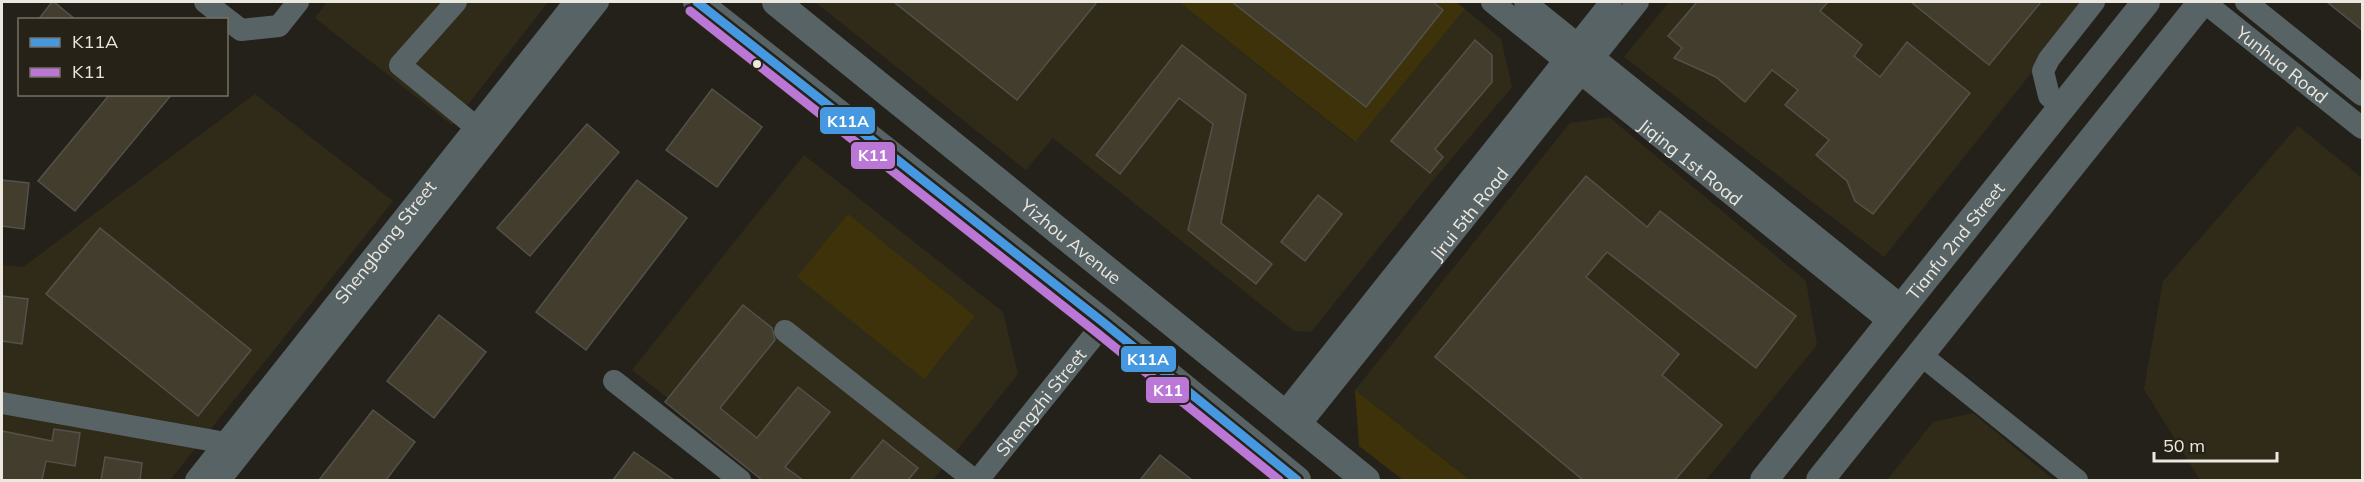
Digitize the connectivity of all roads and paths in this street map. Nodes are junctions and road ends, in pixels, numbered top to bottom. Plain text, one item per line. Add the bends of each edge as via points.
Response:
1 (205, 2) edge
2 (298, 2) edge
3 (456, 2) edge
4 (575, 2) edge
5 (598, 2) edge
6 (697, 2) edge
7 (776, 2) edge
8 (1492, 2) edge
9 (1525, 2) edge
10 (1611, 2) edge
11 (1638, 2) edge
12 (2094, 2) edge
13 (2146, 2) edge
14 (2203, 2) edge
15 (2247, 2) edge
16 (226, 18) edge
17 (228, 20) edge
18 (1579, 58) junction
19 (2362, 95) edge
20 (2062, 107) junction
21 (476, 127) junction
22 (2362, 128) edge
23 (1897, 314) junction
24 (1104, 323) junction
25 (785, 331) dead end
26 (1921, 355) junction
27 (615, 381) dead end
28 (2, 403) edge
29 (1292, 419) junction
30 (226, 443) junction
31 (196, 480) edge
32 (220, 480) edge
33 (740, 480) edge
34 (974, 480) edge
35 (978, 480) edge
36 (1297, 480) edge
37 (1366, 480) edge
38 (1764, 480) edge
39 (1820, 480) edge
40 (2077, 480) edge

1 - 16 street
2 - 17 street via 279,26 241,30
3 - 21 street via 400,65
4 - 21 street, Shengbang Street
5 - 32 street, Shengbang Street
6 - 24 main road
7 - 29 main road, Yizhou Avenue
8 - 18 street, Jiqing 1st Road
9 - 18 street, Jiqing 1st Road
10 - 18 street, Jirui 5th Road
11 - 18 street, Jirui 5th Road
12 - 20 street via 2043,72 2049,96
13 - 20 main road, Tianfu 2nd Street
14 - 22 street, Yunhua Road
14 - 26 main road
15 - 19 street, Yunhua Road
18 - 23 street, Jiqing 1st Road
18 - 29 street, Jirui 5th Road
20 - 23 main road, Tianfu 2nd Street
21 - 30 street, Shengbang Street
23 - 38 main road, Tianfu 2nd Street
24 - 35 street, Shengzhi Street
24 - 36 main road
25 - 34 street
26 - 39 main road
26 - 40 street
27 - 33 street
28 - 30 street
29 - 37 main road, Yizhou Avenue
30 - 31 street, Shengbang Street

